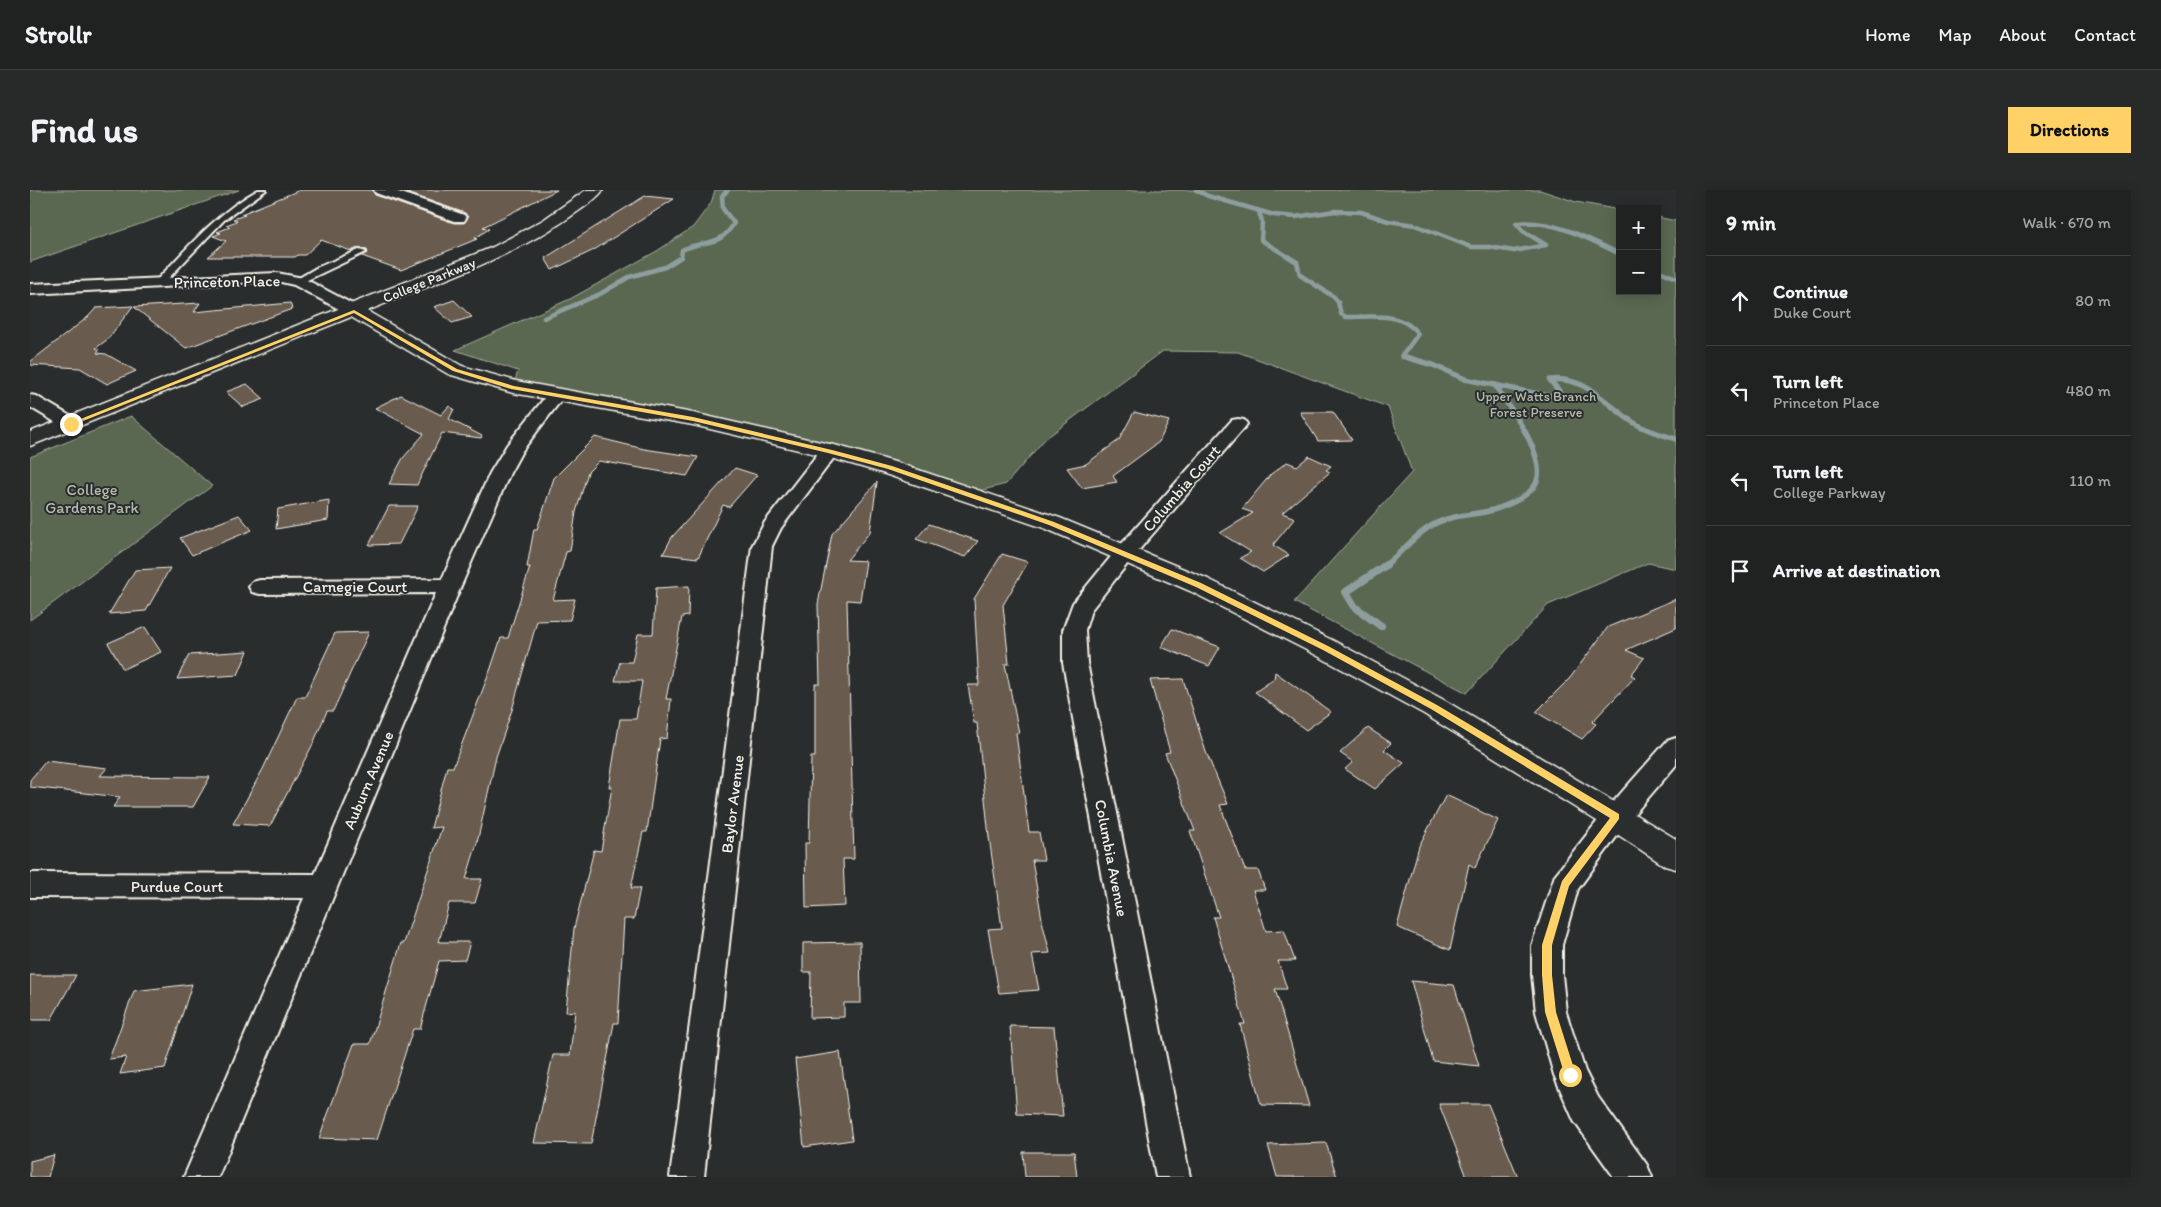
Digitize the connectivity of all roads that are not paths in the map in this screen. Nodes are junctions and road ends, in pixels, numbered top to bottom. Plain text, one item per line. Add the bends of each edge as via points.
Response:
1 (263, 190) edge
2 (380, 190) edge
3 (595, 190) edge
4 (459, 218) dead end
5 (362, 252) dead end
6 (298, 281) junction
7 (160, 282) junction
8 (30, 289) edge
9 (354, 311) junction
10 (556, 395) junction
11 (30, 400) edge
12 (71, 424) junction
13 (1238, 424) dead end
14 (30, 440) edge
15 (830, 451) junction
16 (1125, 553) junction
17 (260, 586) dead end
18 (450, 586) junction
19 (1676, 748) edge
20 (1616, 817) junction
21 (1676, 856) edge
22 (30, 885) edge
23 (324, 886) junction
24 (201, 1177) edge
25 (687, 1177) edge
26 (1173, 1177) edge
27 (1635, 1177) edge

1 - 7 lane via 206,233
2 - 4 street
3 - 9 street, College Parkway via 545,227 499,251
5 - 6 lane
6 - 7 street, Princeton Place via 277,277
6 - 9 street, Princeton Place
7 - 8 street, Princeton Place
9 - 10 street, Princeton Place via 455,370 513,388
9 - 12 street, College Parkway
10 - 15 street, Princeton Place via 693,419
10 - 18 street, Auburn Avenue via 500,472
11 - 12 street
12 - 14 street, College Parkway
13 - 16 street, Columbia Court
15 - 16 street, Princeton Place via 1042,520
15 - 25 street, Baylor Avenue via 772,526 762,546
16 - 20 street, Princeton Place via 1199,585 1434,707
16 - 26 street, Columbia Avenue via 1081,608 1074,630 1075,663
17 - 18 street, Carnegie Court
18 - 23 street, Auburn Avenue
19 - 20 street
20 - 21 street, Princeton Place
20 - 27 street via 1565,884 1547,945 1547,975 1550,1012 1570,1075 1586,1109
22 - 23 street, Purdue Court
23 - 24 street, Auburn Avenue

